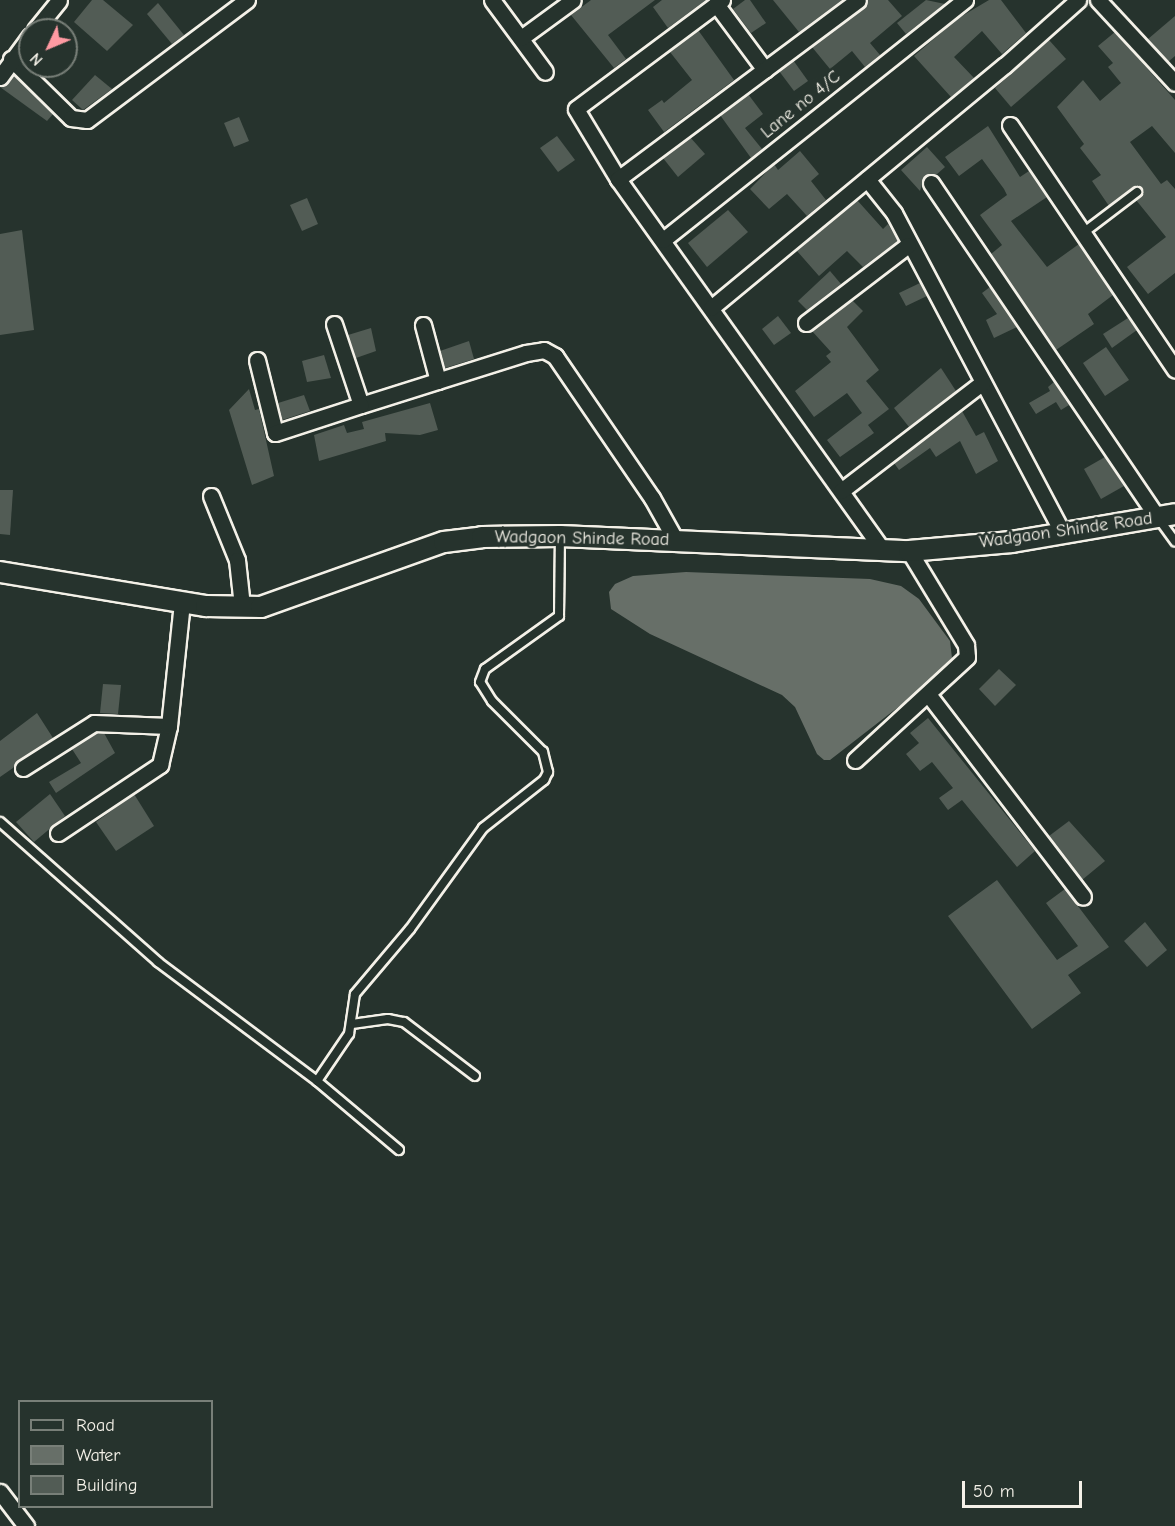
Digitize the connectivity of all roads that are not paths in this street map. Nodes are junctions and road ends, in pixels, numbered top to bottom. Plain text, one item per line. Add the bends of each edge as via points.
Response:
1 (59, 0) edge
2 (247, 0) edge
3 (492, 0) edge
4 (573, 0) edge
5 (858, 0) edge
6 (965, 0) edge
7 (1078, 0) edge
8 (1098, 0) edge
9 (719, 2) edge
10 (45, 18) edge
11 (521, 38) junction
12 (18, 51) edge
13 (11, 59) junction
14 (1170, 66) edge
15 (765, 70) junction
16 (545, 72) dead end
17 (0, 76) edge
18 (1175, 83) edge
19 (1010, 125) dead end
20 (618, 179) junction
21 (867, 179) junction
22 (932, 183) dead end
23 (1137, 192) dead end
24 (1083, 233) junction
25 (663, 240) junction
26 (908, 245) junction
27 (711, 308) junction
28 (806, 322) dead end
29 (334, 324) dead end
30 (423, 325) dead end
31 (257, 360) dead end
32 (1175, 370) edge
33 (438, 381) junction
34 (982, 382) junction
35 (361, 405) junction
36 (841, 490) junction
37 (211, 495) dead end
38 (1167, 516) edge
39 (1063, 533) junction
40 (560, 536) junction
41 (676, 541) junction
42 (1175, 542) edge
43 (884, 550) junction
44 (909, 551) junction
45 (0, 572) edge
46 (182, 602) junction
47 (242, 606) junction
48 (928, 694) junction
49 (169, 726) junction
50 (855, 760) dead end
51 (22, 768) dead end
52 (0, 822) edge
53 (58, 833) dead end
54 (1083, 897) dead end
55 (352, 1024) junction
56 (475, 1076) dead end
57 (317, 1081) junction
58 (399, 1150) dead end
59 (0, 1492) edge
60 (26, 1526) edge

1 - 10 street
2 - 13 street via 87,120 71,118
3 - 11 street
4 - 11 street
5 - 15 street
6 - 25 street, Lane no 4/C
7 - 21 street
8 - 14 street
9 - 15 street
9 - 20 street via 576,110
11 - 16 street
12 - 13 street
13 - 17 street
14 - 18 street
15 - 20 street
19 - 24 street
20 - 25 street
21 - 26 street via 894,213
21 - 27 street
22 - 38 street
23 - 24 lane
24 - 32 street
25 - 27 street
26 - 28 street
26 - 34 street
27 - 36 street
29 - 35 street
30 - 33 street
31 - 35 street via 275,433
33 - 35 street
33 - 41 street via 526,353 544,350 555,356
34 - 36 street
34 - 39 street
36 - 43 street
37 - 47 street via 237,560
38 - 39 street, Wadgaon Shinde Road
38 - 42 lane
39 - 44 street, Wadgaon Shinde Road
40 - 41 street, Wadgaon Shinde Road
40 - 47 street, Wadgaon Shinde Road via 482,537 444,542 261,607
40 - 55 lane via 559,616 484,669 480,682 482,690 543,752 548,772 476,837 410,929 356,994
41 - 43 street, Wadgaon Shinde Road
43 - 44 street, Wadgaon Shinde Road
44 - 48 street via 966,645 967,657
45 - 46 street, Wadgaon Shinde Road
46 - 47 street, Wadgaon Shinde Road
46 - 49 street
48 - 50 street
48 - 54 street
49 - 51 street via 94,723
49 - 53 street via 160,765
52 - 57 lane via 158,962
55 - 56 lane via 388,1018 404,1022
55 - 57 lane
57 - 58 lane
59 - 60 street

